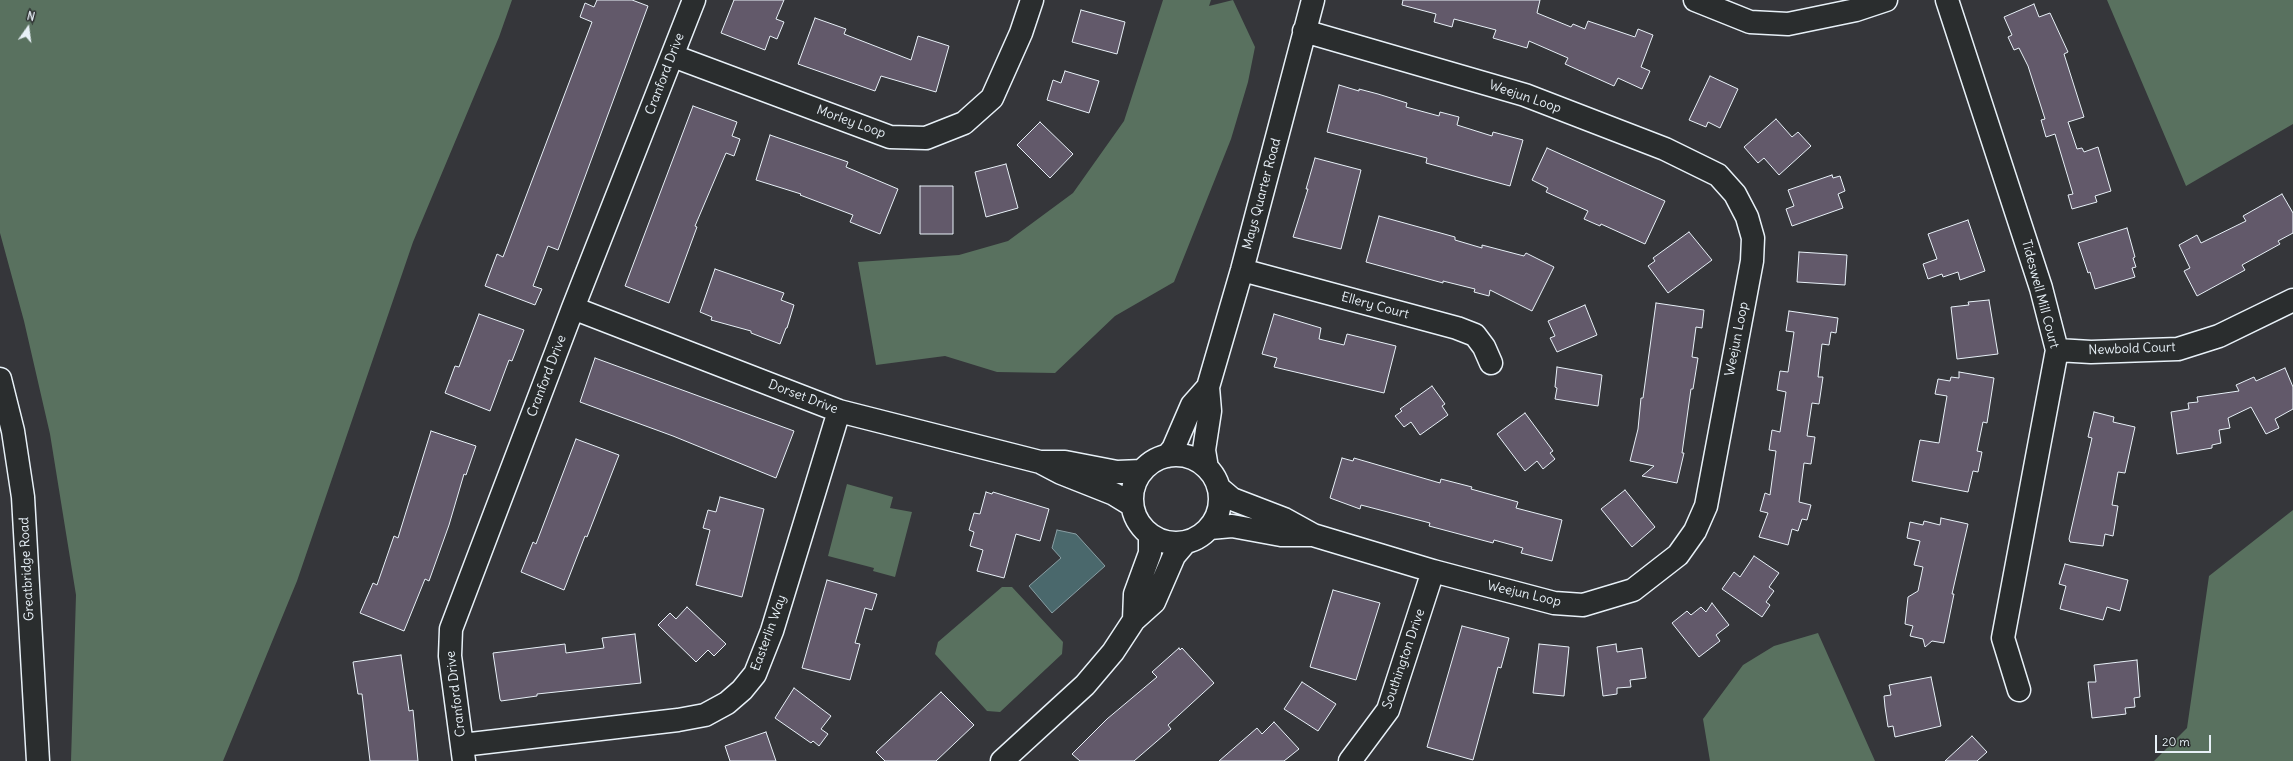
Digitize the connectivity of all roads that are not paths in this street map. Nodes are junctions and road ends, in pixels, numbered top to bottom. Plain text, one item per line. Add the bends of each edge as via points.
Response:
1 (694, 0) edge
2 (1032, 0) edge
3 (1313, 0) edge
4 (1696, 0) edge
5 (1886, 0) edge
6 (1947, 0) edge
7 (1304, 31) junction
8 (673, 56) junction
9 (1242, 270) junction
10 (2293, 300) edge
11 (573, 308) junction
12 (2057, 350) junction
13 (1490, 364) dead end
14 (0, 379) edge
15 (1208, 387) junction
16 (839, 411) junction
17 (1167, 456) junction
18 (1040, 462) junction
19 (1207, 468) junction
20 (1142, 471) junction
21 (1219, 488) junction
22 (1132, 505) junction
23 (1210, 528) junction
24 (1313, 535) junction
25 (1150, 536) junction
26 (1185, 543) junction
27 (1433, 571) junction
28 (1134, 620) junction
29 (2019, 690) dead end
30 (463, 753) edge
31 (38, 761) edge
32 (1002, 761) edge
33 (1350, 761) edge

1 - 8 street, Cranford Drive
2 - 8 street, Morley Loop via 992,98 964,124 926,138 890,137
3 - 7 street, Mays Quarter Road
4 - 5 street via 1750,22 1788,24 1856,10
6 - 12 street, Tideswell Mill Court via 2041,288
7 - 9 street, Mays Quarter Road
7 - 27 street, Weejun Loop via 1526,95 1665,149 1718,175 1735,194 1747,217 1753,238 1752,261 1706,506 1696,531 1678,555 1633,590 1584,605 1554,603
8 - 11 street, Cranford Drive
9 - 13 street, Ellery Court via 1457,328 1475,335 1484,347
9 - 15 street, Mays Quarter Road
10 - 12 street, Newbold Court via 2219,336 2178,349 2091,352
11 - 16 street, Dorset Drive
11 - 30 street, Cranford Drive via 451,629 450,656
12 - 29 street, Tideswell Mill Court via 2003,638
14 - 31 street, Greatbridge Road via 13,431 23,497
15 - 17 street, Mays Quarter Road via 1192,405
15 - 19 street, Mays Quarter Road via 1210,411 1204,450
16 - 18 street, Dorset Drive
16 - 30 street, Easterlin Way via 772,630 755,674 742,690 727,703 704,715
17 - 19 street, Mays Quarter Road via 1188,457
17 - 20 street, Mays Quarter Road via 1153,461
18 - 20 street, Dorset Drive via 1065,462 1117,472
18 - 22 street, Dorset Drive via 1114,494
19 - 21 street, Mays Quarter Road
20 - 22 street, Mays Quarter Road via 1135,481
21 - 23 street, Mays Quarter Road via 1219,509
21 - 24 street, Weejun Loop via 1232,499 1284,519
22 - 25 street, Mays Quarter Road via 1135,517
23 - 24 street, Weejun Loop via 1232,526 1280,536
23 - 26 street, Mays Quarter Road via 1195,540
24 - 27 street, Weejun Loop
25 - 26 street via 1161,541
25 - 28 street via 1150,553 1135,594
26 - 28 street, Mays Quarter Road via 1174,556 1154,602
27 - 33 street, Southington Drive via 1388,710
28 - 32 street, Mays Quarter Road via 1113,652 1085,685

